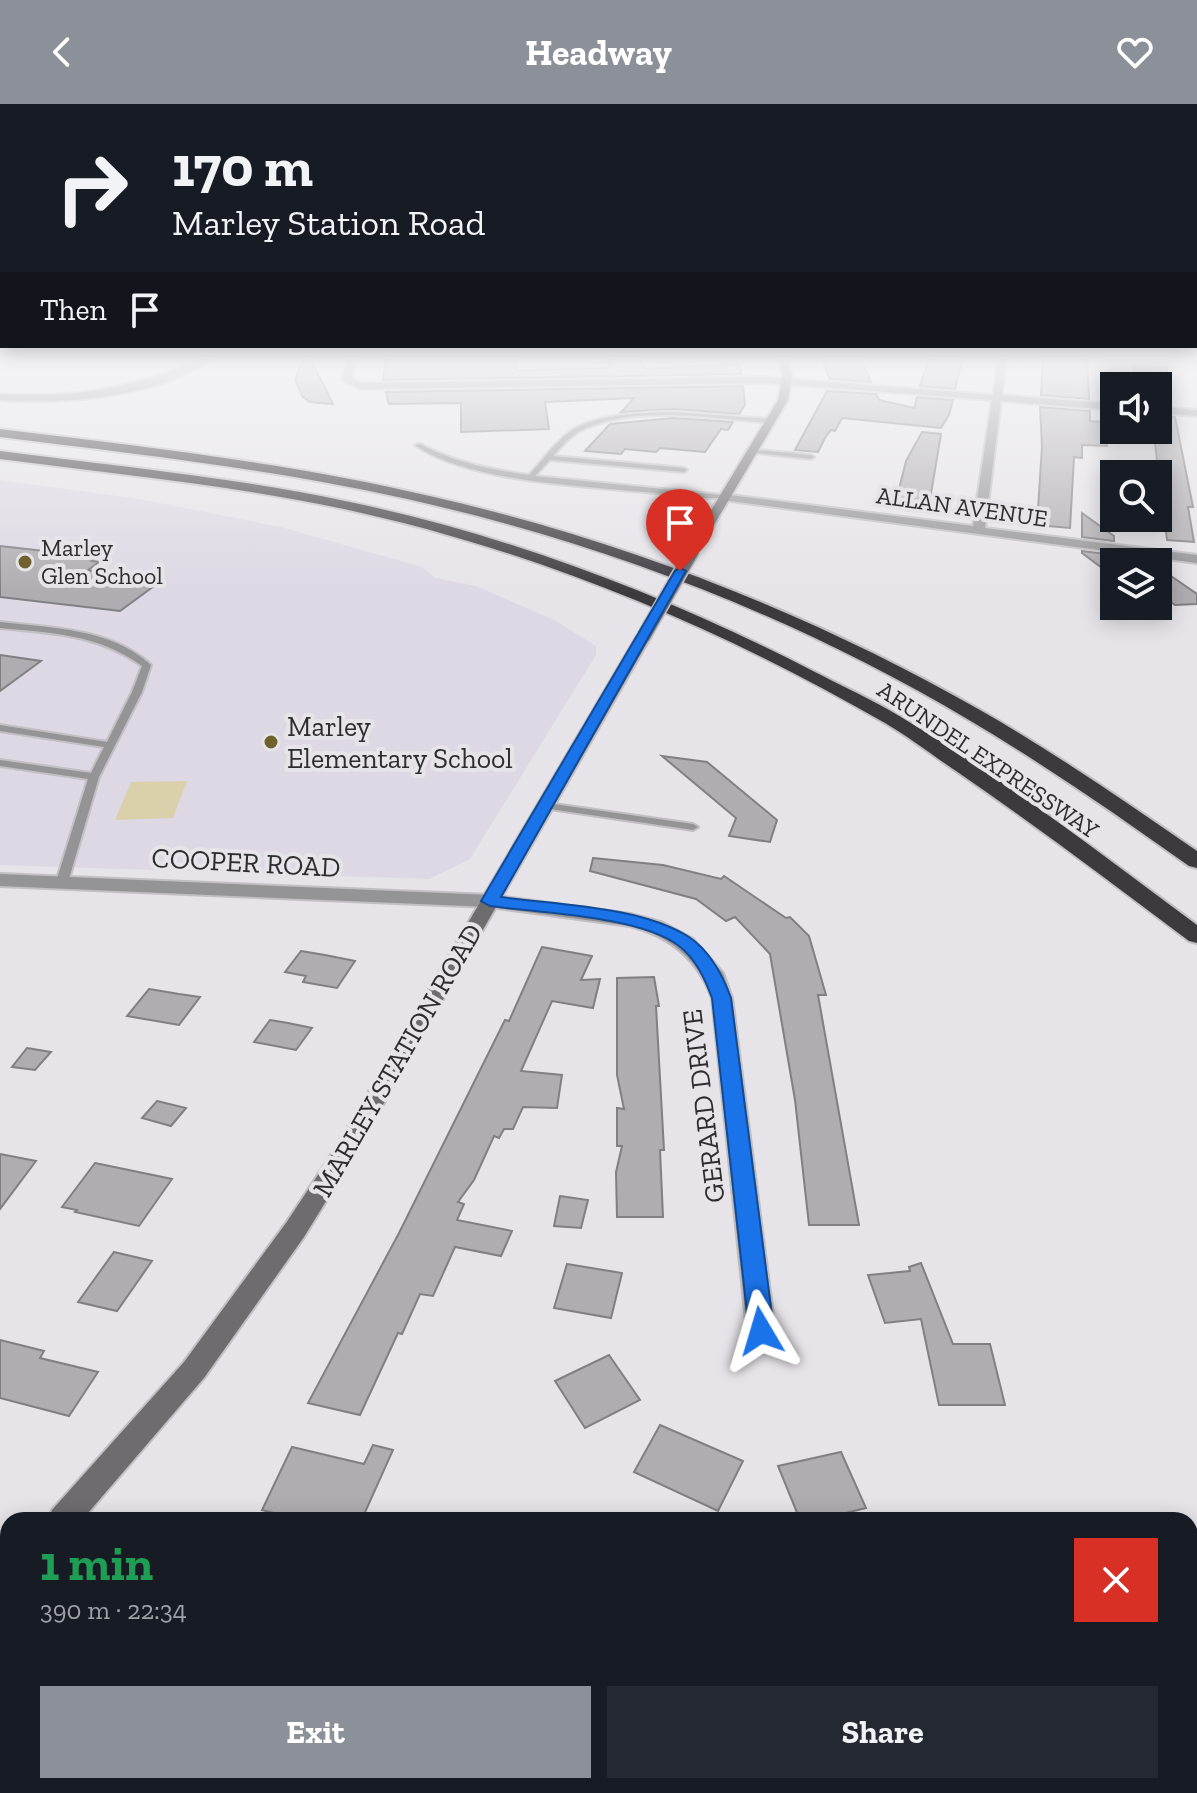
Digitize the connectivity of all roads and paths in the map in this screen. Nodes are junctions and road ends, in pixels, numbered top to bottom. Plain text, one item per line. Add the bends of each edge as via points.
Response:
1 (15, 435) edge
2 (572, 435) edge
3 (760, 435) edge
4 (992, 435) edge
5 (418, 445) dead end
6 (749, 451) junction
7 (0, 455) edge
8 (811, 457) dead end
9 (549, 458) junction
10 (684, 470) dead end
11 (531, 477) junction
12 (722, 497) junction
13 (978, 532) junction
14 (1197, 559) edge
15 (0, 625) edge
16 (0, 728) edge
17 (109, 745) junction
18 (0, 763) edge
19 (94, 777) junction
20 (547, 806) junction
21 (693, 827) dead end
22 (1197, 861) edge
23 (0, 880) edge
24 (62, 882) junction
25 (490, 901) junction
26 (1197, 936) edge
27 (761, 1331) dead end
28 (70, 1512) edge

1 - 22 highway, ARUNDEL EXPRESSWAY via 321,477 513,521 642,563 797,624 907,677 1058,766
2 - 9 lane
3 - 6 main road, MARLEY STATION ROAD
4 - 13 street
5 - 11 lane via 431,456
6 - 8 lane
6 - 12 main road, MARLEY STATION ROAD
7 - 26 highway, ARUNDEL EXPRESSWAY via 345,505 605,581 749,645 893,720 1029,811
9 - 10 lane
9 - 11 lane
11 - 12 lane
12 - 13 street, ALLAN AVENUE
12 - 20 main road, MARLEY STATION ROAD, bridge
13 - 14 street, ALLAN AVENUE
15 - 17 lane via 91,635 147,665
16 - 17 lane
17 - 19 lane
18 - 19 lane
19 - 24 lane
20 - 21 lane
20 - 25 main road, MARLEY STATION ROAD
23 - 24 street, COOPER ROAD
24 - 25 street, COOPER ROAD
25 - 27 street, GERARD DRIVE via 654,926 686,943 713,973 722,998
25 - 28 main road, MARLEY STATION ROAD via 295,1230 194,1370

